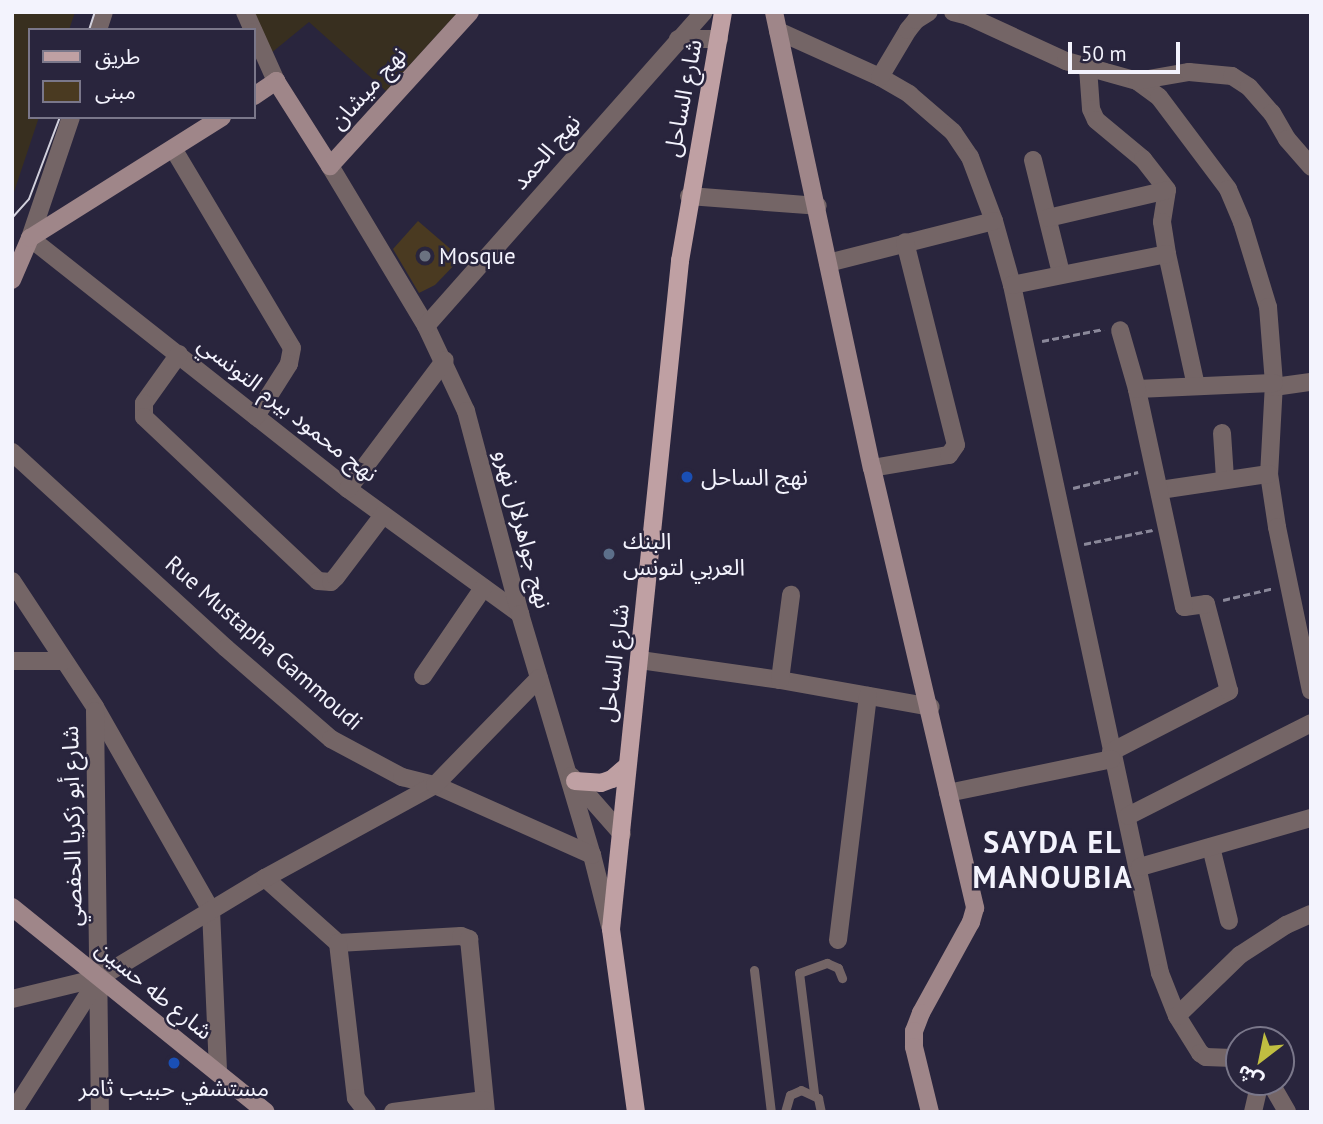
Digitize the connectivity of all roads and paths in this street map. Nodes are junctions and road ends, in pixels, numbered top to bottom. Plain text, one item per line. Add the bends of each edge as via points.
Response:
1 (470, 12) edge
2 (704, 12) edge
3 (723, 12) edge
4 (774, 12) edge
5 (953, 12) edge
6 (927, 13) edge
7 (778, 31) junction
8 (256, 38) edge
9 (678, 39) junction
10 (719, 40) junction
11 (1088, 68) junction
12 (880, 77) junction
13 (276, 81) junction
14 (1137, 81) junction
15 (256, 95) edge
16 (70, 119) edge
17 (219, 119) edge
18 (174, 150) junction
19 (1033, 160) dead end
20 (330, 166) junction
21 (1311, 167) edge
22 (1167, 190) junction
23 (689, 196) junction
24 (818, 206) junction
25 (1048, 218) junction
26 (993, 221) junction
27 (30, 238) junction
28 (905, 242) junction
29 (1167, 254) junction
30 (828, 263) junction
31 (1061, 273) junction
32 (12, 280) edge
33 (1012, 285) junction
34 (426, 326) junction
35 (1120, 330) joint
36 (1025, 345) junction
37 (179, 354) junction
38 (445, 360) junction
39 (1311, 382) edge
40 (1274, 385) junction
41 (1196, 386) junction
42 (1137, 389) junction
43 (256, 416) junction
44 (1222, 433) dead end
45 (12, 452) edge
46 (872, 468) junction
47 (1155, 468) junction
48 (1269, 474) junction
49 (1225, 478) junction
50 (348, 489) junction
51 (1160, 490) junction
52 (1055, 492) junction
53 (383, 515) junction
54 (1167, 527) junction
55 (1067, 548) junction
56 (12, 581) edge
57 (1289, 584) junction
58 (483, 588) junction
59 (791, 595) dead end
60 (1206, 604) junction
61 (520, 614) junction
62 (640, 660) junction
63 (12, 661) edge
64 (64, 661) junction
65 (423, 676) dead end
66 (539, 678) junction
67 (780, 680) junction
68 (1311, 691) edge
69 (868, 696) junction
70 (95, 707) junction
71 (931, 707) junction
72 (1311, 723) edge
73 (1112, 756) junction
74 (626, 767) junction
75 (571, 776) junction
76 (435, 785) junction
77 (948, 793) junction
78 (1128, 816) junction
79 (1311, 818) edge
80 (622, 834) junction
81 (1211, 847) junction
82 (592, 855) junction
83 (1140, 867) junction
84 (265, 878) junction
85 (12, 907) edge
86 (211, 910) junction
87 (1311, 914) edge
88 (1229, 921) dead end
89 (611, 929) junction
90 (838, 940) dead end
91 (338, 943) junction
92 (754, 970) dead end
93 (99, 978) junction
94 (842, 978) dead end
95 (12, 999) edge
96 (1177, 1016) junction
97 (1225, 1057) edge
98 (218, 1073) junction
99 (814, 1093) junction
100 (1278, 1096) edge
101 (485, 1106) edge
102 (13, 1112) edge
103 (100, 1112) edge
104 (265, 1112) edge
105 (367, 1112) edge
106 (393, 1112) edge
107 (636, 1112) edge
108 (771, 1112) edge
109 (785, 1112) edge
110 (821, 1112) edge
111 (930, 1112) edge
112 (1287, 1112) edge

1 - 20 street, نهج ميشان
2 - 9 street, نهج الحمد
3 - 10 main road, شارع الساحل
4 - 7 street
5 - 11 street
6 - 12 street via 908,30
7 - 12 street
7 - 24 street
8 - 13 street
9 - 10 street
9 - 34 street, نهج الحمد
10 - 23 main road, شارع الساحل
11 - 14 street
11 - 22 street via 1096,121 1143,159
12 - 26 street via 932,111 953,132 970,158
13 - 15 street
13 - 20 street
14 - 21 street via 1189,72 1232,76 1272,113
14 - 40 street via 1159,97 1228,189 1268,307
16 - 27 street
17 - 18 street
18 - 27 street
18 - 43 street via 292,348 289,363
19 - 25 street
20 - 34 street, نهج جواهرلال نهرو
22 - 25 street
22 - 29 street via 1162,222
23 - 24 street
23 - 62 main road, شارع الساحل
24 - 30 street
25 - 31 street
26 - 28 street
26 - 33 street
27 - 32 street
27 - 37 street, نهج محمود بيرم التونسي
28 - 30 street
28 - 46 street via 956,445 949,455
29 - 31 street
29 - 41 street
30 - 46 street
31 - 33 street
33 - 36 street
34 - 38 street, نهج جواهرلال نهرو
35 - 36 path via 1112,327
35 - 42 street
36 - 52 street
37 - 43 street, نهج محمود بيرم التونسي
37 - 53 street via 144,403 144,417 318,581 331,582 336,577
38 - 50 street
38 - 61 street, نهج جواهرلال نهرو via 466,411
39 - 40 street
40 - 41 street
40 - 48 street
41 - 42 street
42 - 47 street
43 - 50 street, نهج محمود بيرم التونسي
44 - 49 street
45 - 76 street, Rue Mustapha Gammoudi via 331,738 402,777
46 - 71 street
47 - 51 street
47 - 52 path
48 - 49 street
48 - 57 street
49 - 51 street
50 - 53 street, نهج محمود بيرم التونسي
51 - 54 street
52 - 55 street
53 - 58 street, نهج محمود بيرم التونسي
54 - 55 path
54 - 60 street via 1184,607
55 - 73 street
56 - 64 street
57 - 60 path
57 - 68 street
58 - 61 street, نهج محمود بيرم التونسي
58 - 65 street
59 - 67 street
60 - 73 street via 1228,693
61 - 66 street, نهج جواهرلال نهرو
62 - 67 street
62 - 74 main road, شارع الساحل
63 - 64 street
64 - 70 street
66 - 75 street, نهج جواهرلال نهرو
66 - 76 street
67 - 69 street
69 - 71 street
69 - 90 street
70 - 86 street
70 - 93 street, شارع أبو زكريا الحفصي
71 - 77 street
72 - 78 street
73 - 77 street
73 - 78 street
74 - 75 main road via 601,783
74 - 80 main road, شارع الساحل
75 - 80 street
75 - 82 street, نهج جواهرلال نهرو
76 - 82 street, Rue Mustapha Gammoudi
76 - 84 street
77 - 111 street via 975,908 915,1031 914,1047
78 - 83 street
79 - 81 street
80 - 89 main road, شارع الساحل
81 - 83 street
81 - 88 street
82 - 89 street, نهج جواهرلال نهرو
83 - 96 street via 1160,973
84 - 86 street
84 - 91 street
85 - 93 street, شارع طه حسين
86 - 93 street
86 - 98 street
87 - 96 street via 1240,956
89 - 107 main road, شارع الساحل
91 - 101 street via 469,939
91 - 105 street via 356,1098
92 - 108 lane
93 - 95 street
93 - 98 street, شارع طه حسين
93 - 102 street
93 - 103 street, شارع أبو زكريا الحفصي
94 - 99 lane via 838,968 827,962 799,973
96 - 97 street via 1203,1056
98 - 104 street, شارع طه حسين
99 - 109 lane via 795,1092 786,1101
99 - 110 lane
100 - 112 street
101 - 106 street

